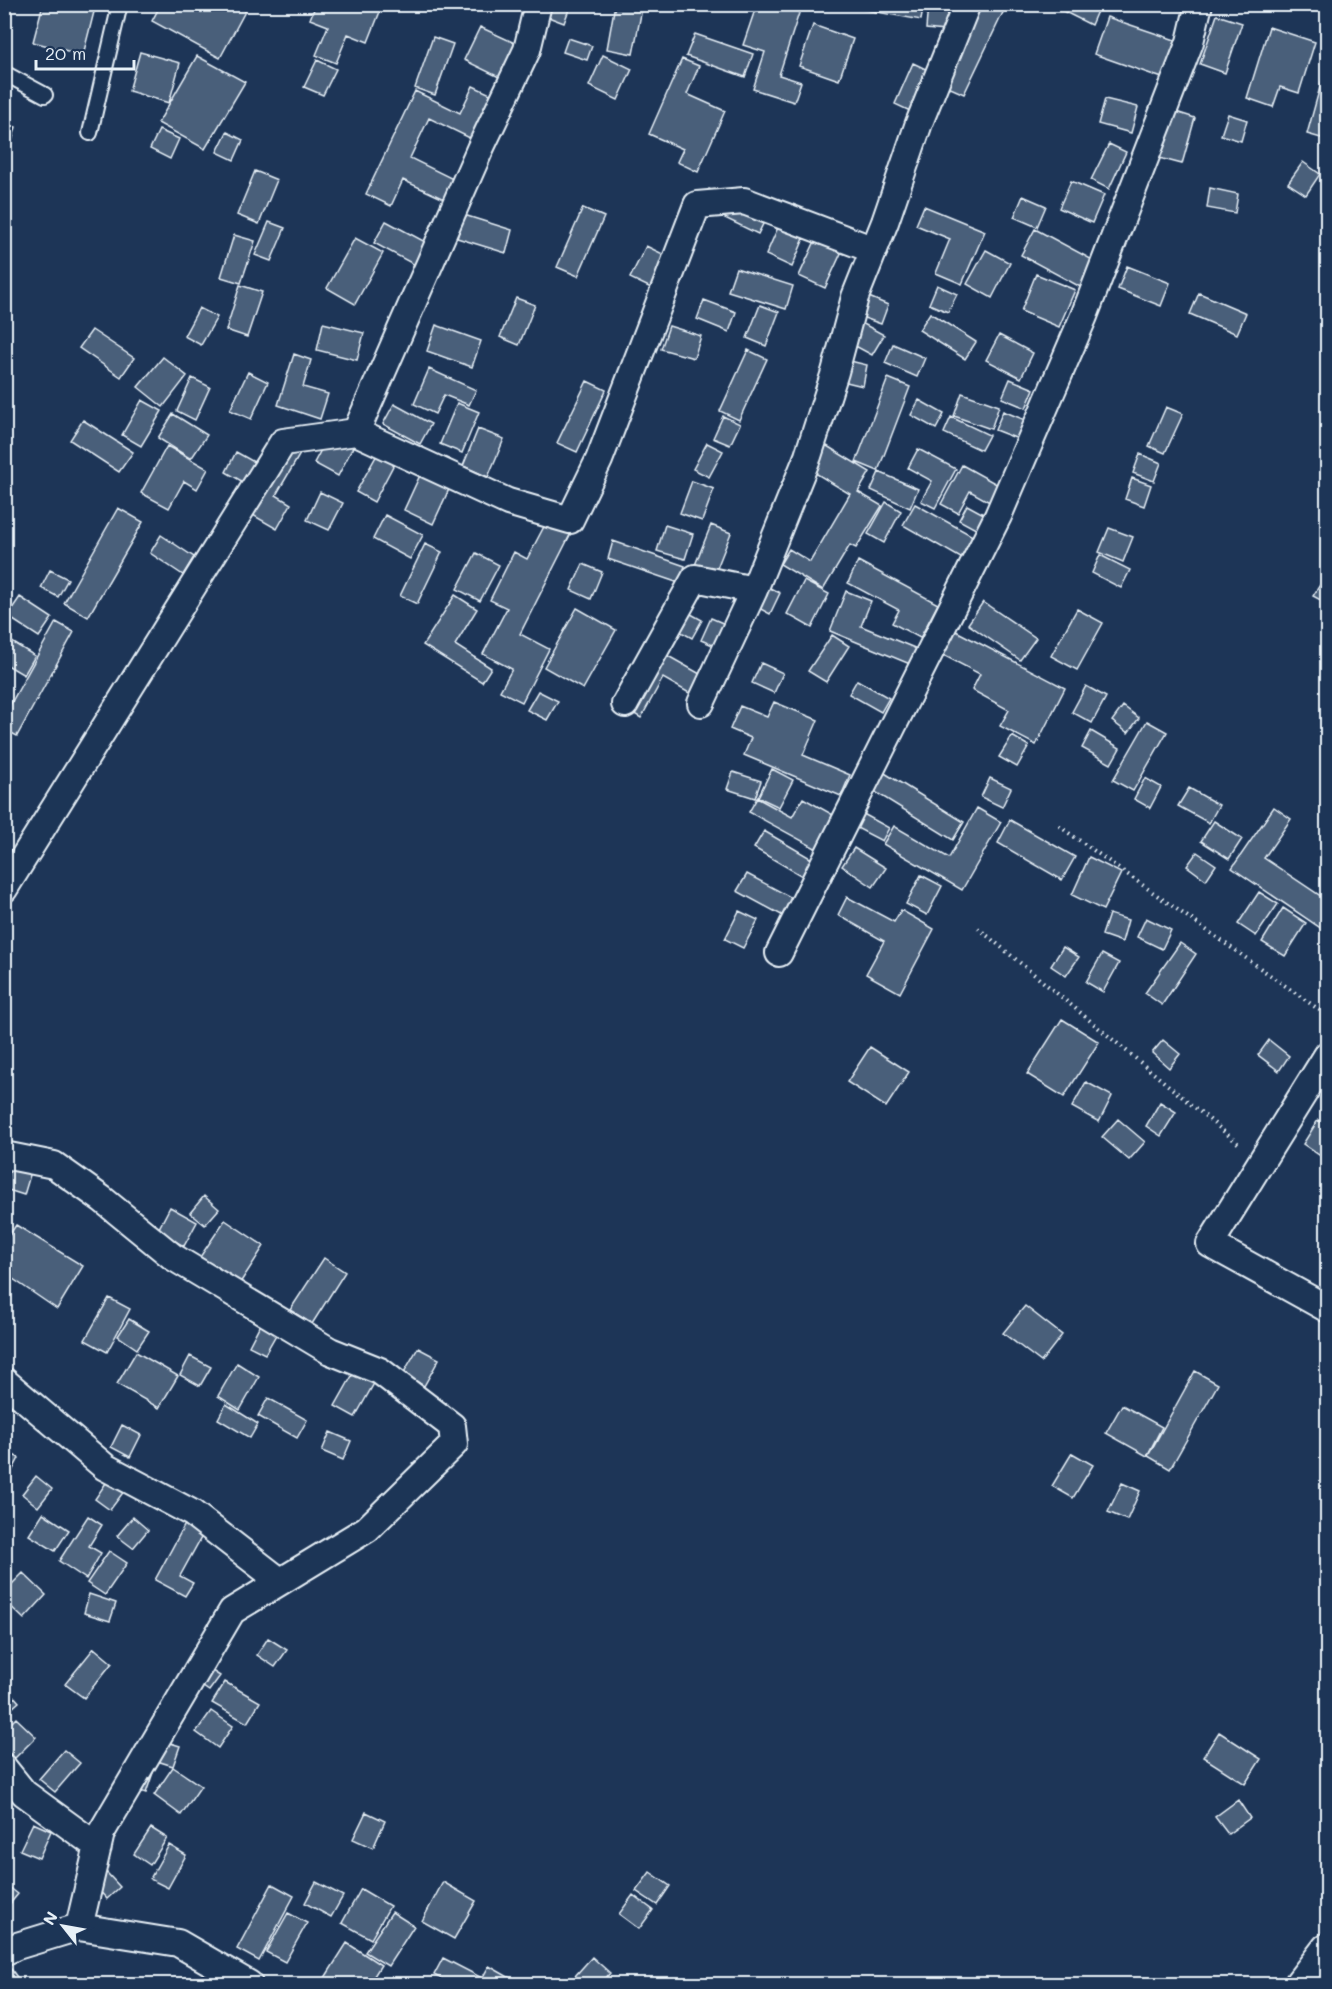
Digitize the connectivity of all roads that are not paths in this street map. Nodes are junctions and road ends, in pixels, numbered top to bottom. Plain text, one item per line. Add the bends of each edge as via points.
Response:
1 (120, 4) edge
2 (538, 4) edge
3 (967, 4) edge
4 (1199, 4) edge
5 (4, 73) edge
6 (45, 95) dead end
7 (90, 133) dead end
8 (874, 250) junction
9 (356, 432) junction
10 (754, 590) junction
11 (701, 703) dead end
12 (625, 704) dead end
13 (4, 889) edge
14 (779, 953) dead end
15 (1328, 1054) edge
16 (4, 1155) edge
17 (1328, 1309) edge
18 (4, 1381) edge
19 (280, 1581) junction
20 (4, 1768) edge
21 (98, 1847) junction
22 (79, 1927) junction
23 (1328, 1949) edge
24 (4, 1952) edge
25 (249, 1984) edge
26 (1301, 1984) edge

1 - 7 lane
2 - 9 street via 527,50
3 - 8 street
4 - 14 street via 1190,42 1084,316 998,516
5 - 6 lane
8 - 9 street via 744,201 697,205 599,460 570,520 508,502
8 - 10 street via 855,297 808,456
9 - 13 street via 283,442
10 - 11 street
10 - 12 street via 695,578
15 - 17 street via 1210,1244
16 - 19 street via 54,1165 173,1257 330,1351 380,1371 452,1426 454,1444 367,1529
18 - 19 street via 105,1467 192,1513
19 - 21 street via 232,1611 101,1833
20 - 21 street via 24,1792
21 - 22 street
22 - 24 street
22 - 25 street via 178,1943
23 - 26 street

